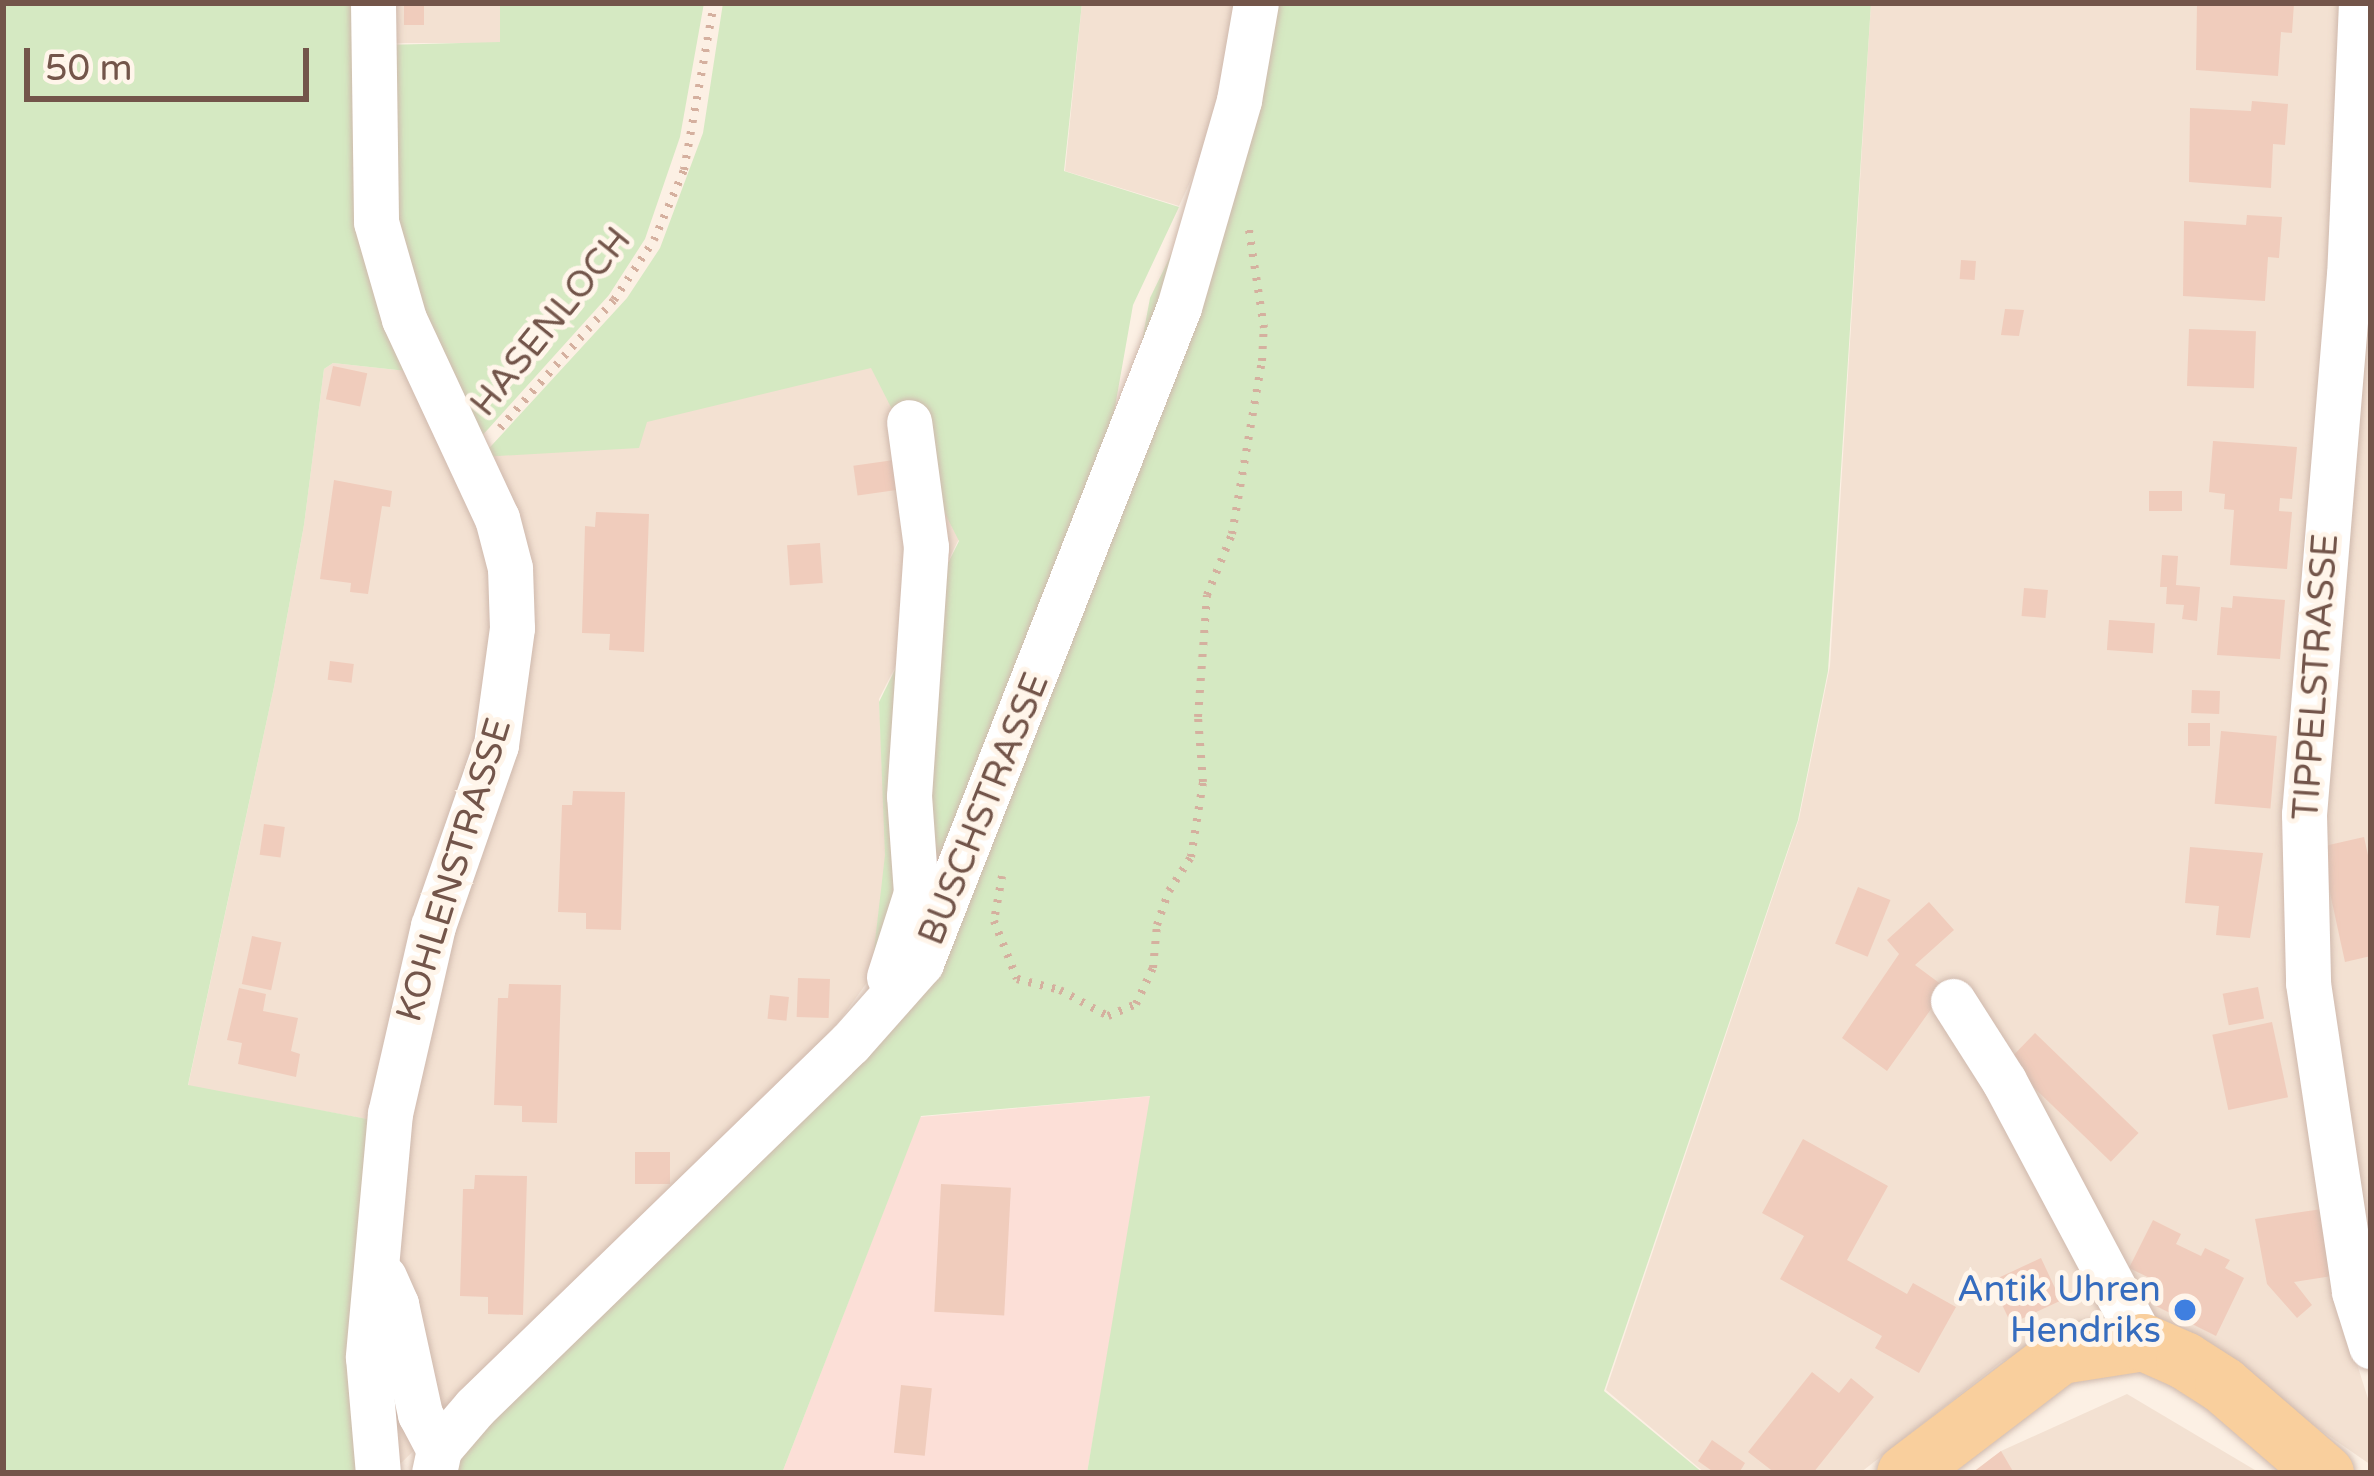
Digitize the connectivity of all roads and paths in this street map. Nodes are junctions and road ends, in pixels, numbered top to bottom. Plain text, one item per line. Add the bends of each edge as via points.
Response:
1 (373, 3) edge
2 (714, 3) edge
3 (1256, 3) edge
4 (2361, 3) edge
5 (1218, 177) junction
6 (909, 422) dead end
7 (472, 460) junction
8 (1007, 852) dead end
9 (1953, 1001) dead end
10 (878, 1014) junction
11 (375, 1258) junction
12 (2143, 1342) junction
13 (2371, 1346) edge
14 (436, 1461) edge
15 (378, 1473) edge
16 (1905, 1473) edge
17 (2325, 1473) edge

1 - 7 street, KOHLENSTRASSE via 376,222 404,319
2 - 7 path, HASENLOCH via 684,170 654,240 614,300
3 - 5 street, BUSCHSTRASSE
4 - 13 street, TIPPELSTRASSE via 2349,274 2304,814 2308,983 2354,1292
5 - 8 path via 1253,238 1262,361 1232,534 1207,595 1198,717 1203,782 1191,857 1169,891 1153,968 1136,1004 1108,1016 1060,990 1017,979 994,921
5 - 10 street, BUSCHSTRASSE via 1148,390 941,922 921,963
6 - 10 street via 926,547 909,796 916,893
7 - 11 street, KOHLENSTRASSE via 510,568 511,656 496,746 433,926 403,1045
9 - 12 street
10 - 14 street, BUSCHSTRASSE via 604,1278
11 - 14 street, BUSCHSTRASSE via 396,1304
11 - 15 street, KOHLENSTRASSE via 368,1357
12 - 16 main road via 2060,1355
12 - 17 main road via 2223,1385

